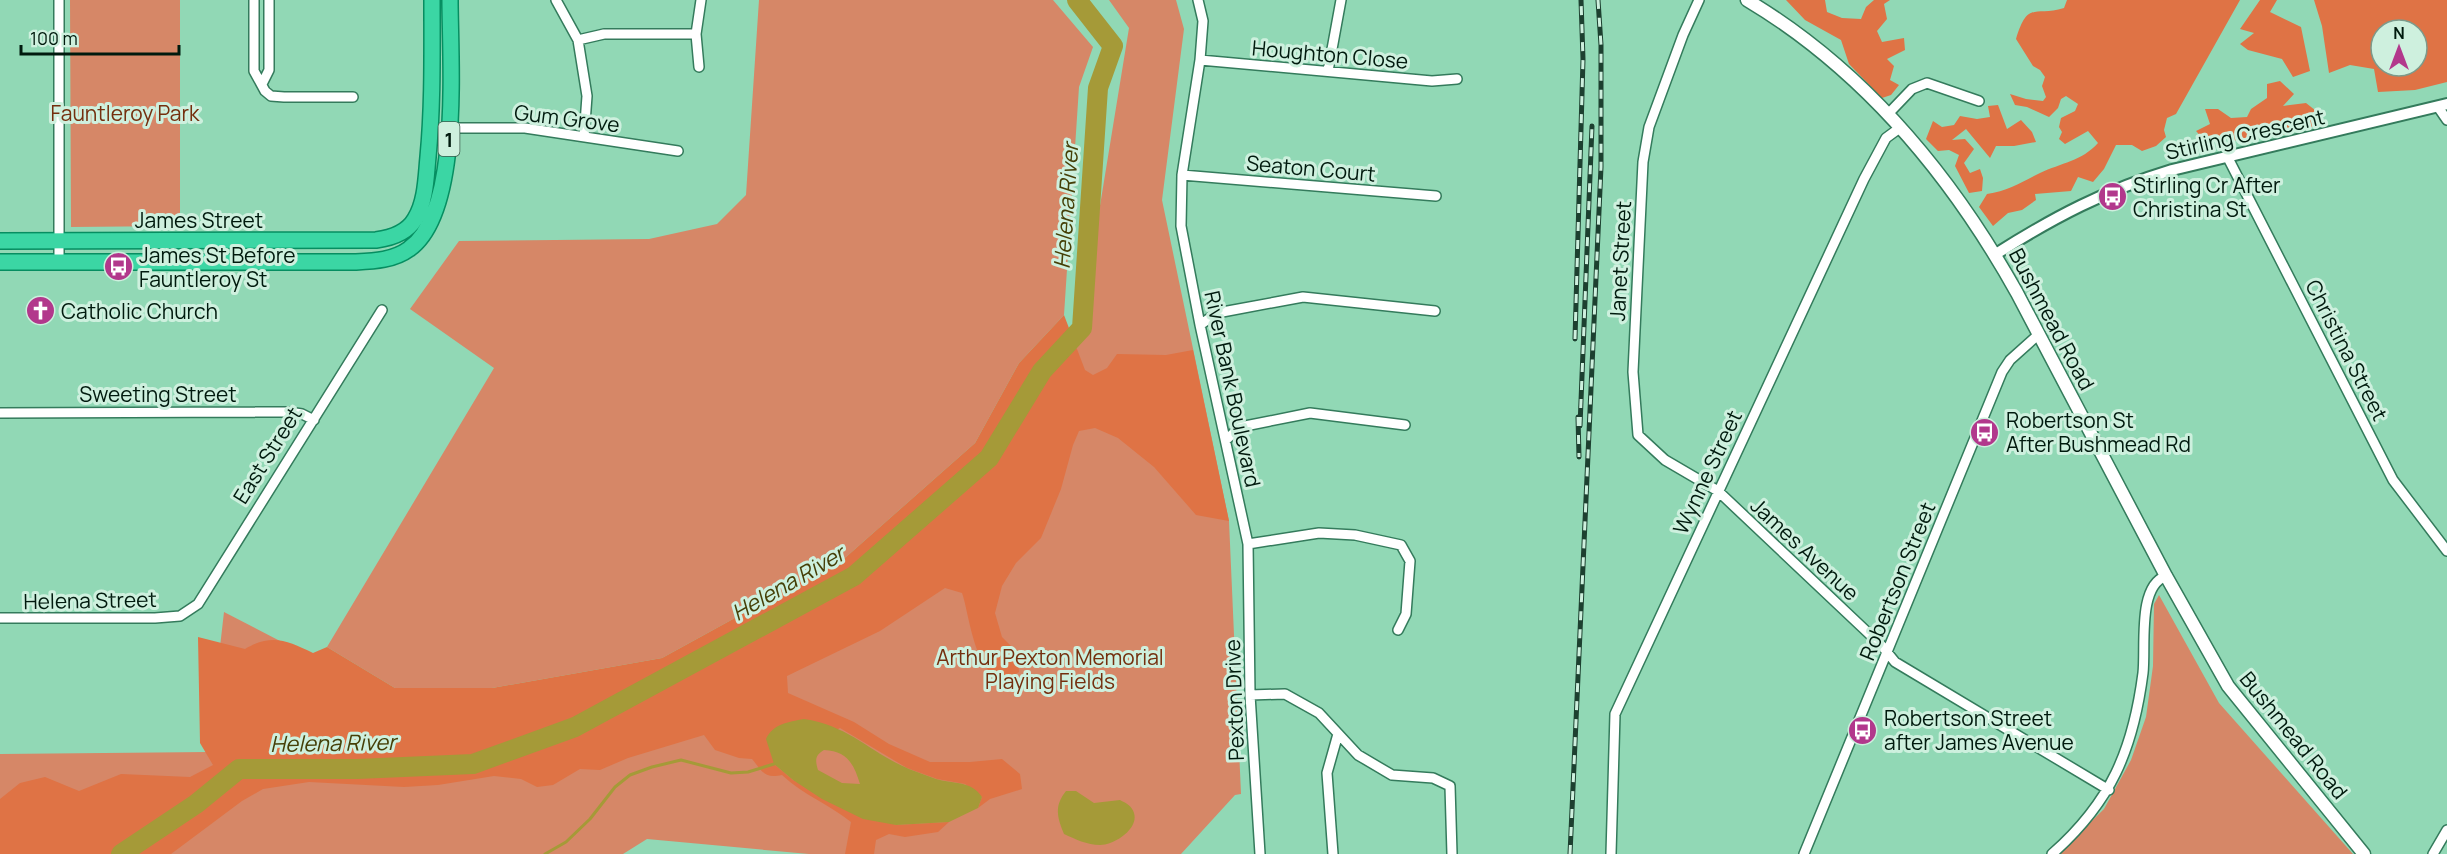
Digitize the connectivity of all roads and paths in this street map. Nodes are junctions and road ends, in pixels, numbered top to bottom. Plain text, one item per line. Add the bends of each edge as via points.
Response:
1 (59, 0) edge
2 (254, 0) edge
3 (269, 0) edge
4 (432, 0) edge
5 (450, 0) edge
6 (556, 0) edge
7 (701, 0) edge
8 (1198, 0) edge
9 (1341, 0) edge
10 (1699, 0) edge
11 (1747, 0) edge
12 (696, 34) junction
13 (578, 40) junction
14 (1200, 60) junction
15 (699, 67) dead end
16 (1328, 71) junction
17 (1457, 79) dead end
18 (262, 84) junction
19 (352, 97) dead end
20 (1979, 101) dead end
21 (2442, 105) edge
22 (1889, 113) junction
23 (2447, 120) edge
24 (1901, 127) junction
25 (450, 128) junction
26 (584, 137) junction
27 (678, 151) dead end
28 (2228, 158) junction
29 (1182, 175) junction
30 (1436, 196) dead end
31 (59, 241) junction
32 (0, 242) edge
33 (1996, 254) junction
34 (0, 262) edge
35 (59, 262) junction
36 (382, 310) dead end
37 (1435, 311) dead end
38 (1200, 325) junction
39 (2039, 334) junction
40 (0, 413) edge
41 (314, 420) junction
42 (1405, 424) dead end
43 (1226, 440) junction
44 (1718, 491) junction
45 (1248, 544) junction
46 (2447, 550) edge
47 (2166, 576) junction
48 (180, 616) joint
49 (0, 618) edge
50 (1398, 630) dead end
51 (1888, 653) junction
52 (1250, 695) junction
53 (1338, 734) junction
54 (2109, 790) junction
55 (2447, 830) edge
56 (2435, 852) edge
57 (1260, 854) edge
58 (1333, 854) edge
59 (1452, 854) edge
60 (1611, 854) edge
61 (1804, 854) edge
62 (2052, 854) edge
63 (2364, 854) edge

1 - 31 street
2 - 18 street via 254,71
3 - 18 street via 269,70
4 - 31 highway, James Street / 1 via 431,122 426,182 415,219 397,235 376,240
5 - 25 highway, 1
6 - 13 street
7 - 12 street
8 - 14 street, River Bank Boulevard via 1203,21
9 - 16 street
10 - 44 street, Janet Street via 1649,127 1643,162 1633,372 1638,435 1665,460
11 - 22 main road, Bushmead Road via 1823,53
12 - 13 street via 604,34
12 - 15 street
13 - 26 street via 587,96
14 - 16 street, Houghton Close
14 - 29 street, River Bank Boulevard
16 - 17 street, Houghton Close via 1432,81
18 - 19 street via 271,96
20 - 22 street via 1927,83 1912,89
21 - 23 street
21 - 28 street, Stirling Crescent
22 - 24 main road, Bushmead Road
24 - 33 main road, Bushmead Road
24 - 44 street, Wynne Street via 1886,138 1864,178
25 - 26 street, Gum Grove via 525,128
25 - 35 highway, James Street / 1 via 446,164 431,222 409,249 392,257 356,262
26 - 27 street, Gum Grove
28 - 33 street, Stirling Crescent via 2172,170 2096,197
28 - 46 street, Christina Street via 2393,480
29 - 30 street, Seaton Court
29 - 38 street, River Bank Boulevard via 1181,226
31 - 32 highway, James Street / 1
31 - 35 street
33 - 39 main road, Bushmead Road
34 - 35 highway, James Street / 1
36 - 41 street, East Street
37 - 38 street via 1303,297 1217,313
38 - 43 street, River Bank Boulevard
39 - 47 main road, Bushmead Road
39 - 51 street, Robertson Street via 2002,372
40 - 41 street, Sweeting Street via 289,412
41 - 48 street, East Street via 198,604
42 - 43 street via 1310,413 1240,427
43 - 45 street, River Bank Boulevard
44 - 51 street, James Avenue
44 - 60 street, Wynne Street via 1615,714
45 - 50 street via 1319,533 1355,535 1401,545 1410,561 1406,614
45 - 52 street, Pexton Drive
47 - 54 street via 2154,584 2147,597 2135,721
47 - 63 main road, Bushmead Road via 2228,686
48 - 49 street, Helena Street
51 - 54 street, James Avenue via 1895,662
51 - 61 street, Robertson Street
52 - 53 street via 1285,694 1318,713
52 - 57 street, Pexton Drive
53 - 58 street via 1327,773
53 - 59 street via 1358,754 1392,774 1433,778 1450,786
54 - 62 street
55 - 56 street

